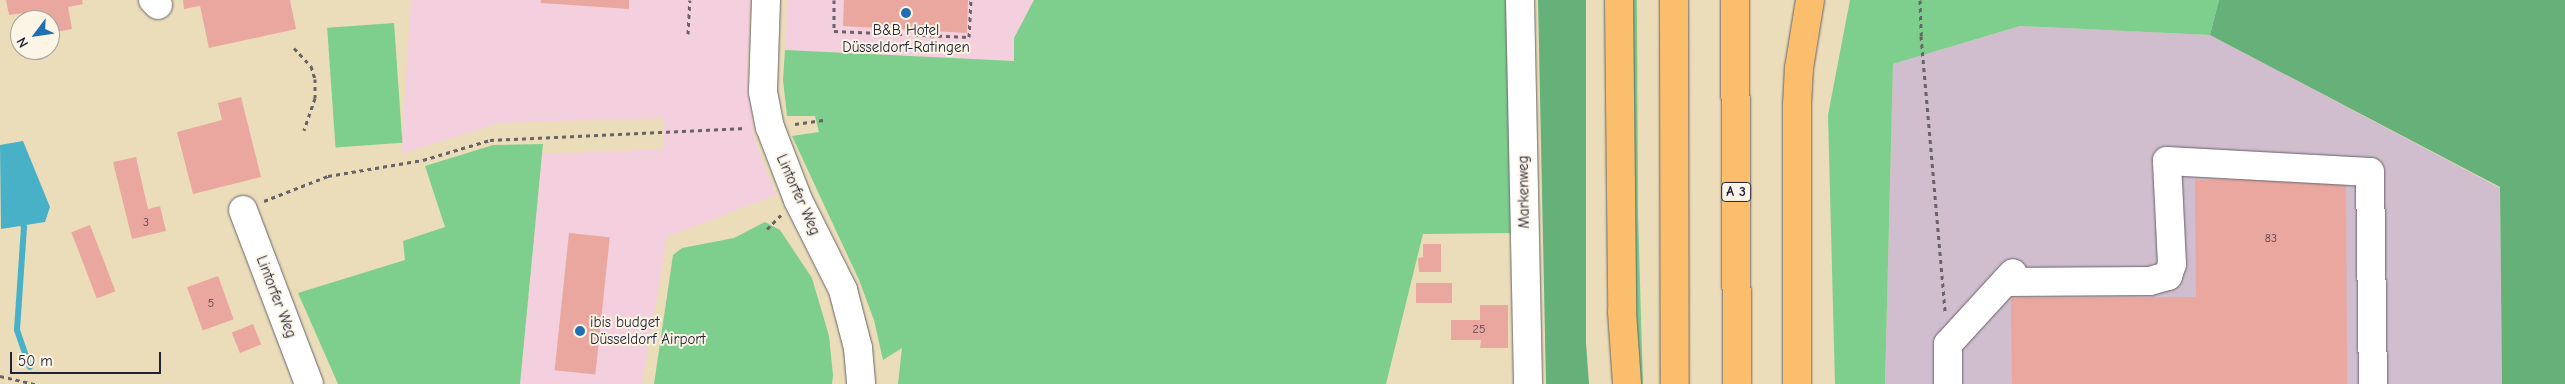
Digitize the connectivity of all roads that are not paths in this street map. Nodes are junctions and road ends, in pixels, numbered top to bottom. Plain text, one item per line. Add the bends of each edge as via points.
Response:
1 (766, 0) edge
2 (1520, 0) edge
3 (1619, 0) edge
4 (1674, 0) edge
5 (1735, 0) edge
6 (1792, 0) edge
7 (1810, 0) edge
8 (1797, 105) junction
9 (243, 210) road end
10 (309, 384) edge
11 (862, 384) edge
12 (1528, 384) edge
13 (1627, 384) edge
14 (1676, 384) edge
15 (1737, 384) edge
16 (1797, 384) edge
17 (1948, 384) edge
18 (2373, 384) edge

1 - 11 street, Lintorfer Weg via 763,92 770,127 798,200 843,290 858,348
2 - 12 street, Markenweg
3 - 13 highway via 1622,312
4 - 14 highway
5 - 15 highway, A 3
6 - 8 highway via 1788,47
7 - 8 highway via 1800,60
8 - 16 highway
9 - 10 street, Lintorfer Weg
17 - 18 street via 1948,344 2009,278 2150,281 2168,276 2172,264 2167,161 2370,172

